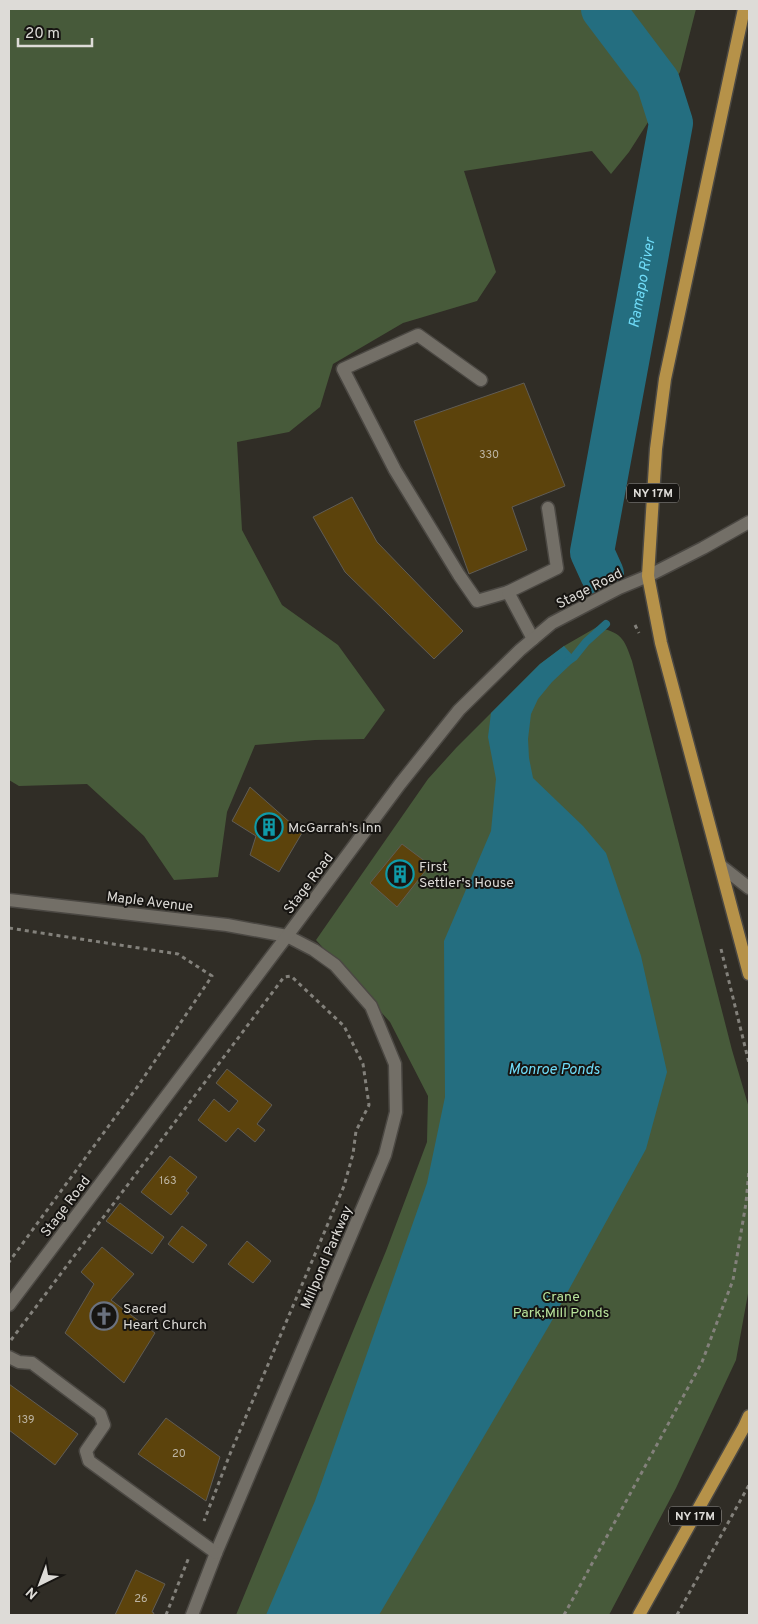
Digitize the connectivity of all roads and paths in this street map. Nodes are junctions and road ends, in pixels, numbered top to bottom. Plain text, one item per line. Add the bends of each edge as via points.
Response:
1 (744, 9) edge
2 (481, 380) dead end
3 (548, 508) dead end
4 (749, 522) edge
5 (648, 576) junction
6 (508, 592) junction
7 (533, 639) junction
8 (721, 866) junction
9 (749, 888) edge
10 (9, 900) edge
11 (9, 928) edge
12 (287, 936) junction
13 (749, 974) edge
14 (749, 1170) edge
15 (9, 1262) edge
16 (9, 1305) edge
17 (9, 1342) edge
18 (9, 1357) edge
19 (749, 1416) edge
20 (749, 1485) edge
21 (196, 1539) junction
22 (216, 1553) junction
23 (166, 1615) edge
24 (192, 1615) edge
25 (564, 1615) edge
26 (639, 1615) edge
27 (677, 1615) edge

1 - 5 main road, NY 17M via 665,379 656,449
2 - 6 street via 418,335 343,369 394,470 477,601
3 - 6 street via 557,568
4 - 5 street, Stage Road
5 - 7 street, Stage Road via 552,623
5 - 8 main road, NY 17M via 660,642
6 - 7 street
7 - 12 street, Stage Road via 459,710
8 - 9 street
8 - 13 main road, NY 17M
10 - 12 street, Maple Avenue via 227,925
11 - 15 path via 178,954 212,976 138,1086
12 - 16 street, Stage Road
12 - 22 street, Millpond Parkway via 335,965 371,1006 395,1064 396,1112 385,1154
14 - 25 path via 733,1280 702,1362
17 - 21 path via 284,977 291,976 344,1026 363,1064 369,1105 356,1130 344,1186
18 - 21 street via 32,1363 100,1414 104,1425 86,1451 89,1461
19 - 26 main road, NY 17M
20 - 27 path
21 - 22 street
21 - 23 path
22 - 24 street, Millpond Parkway

